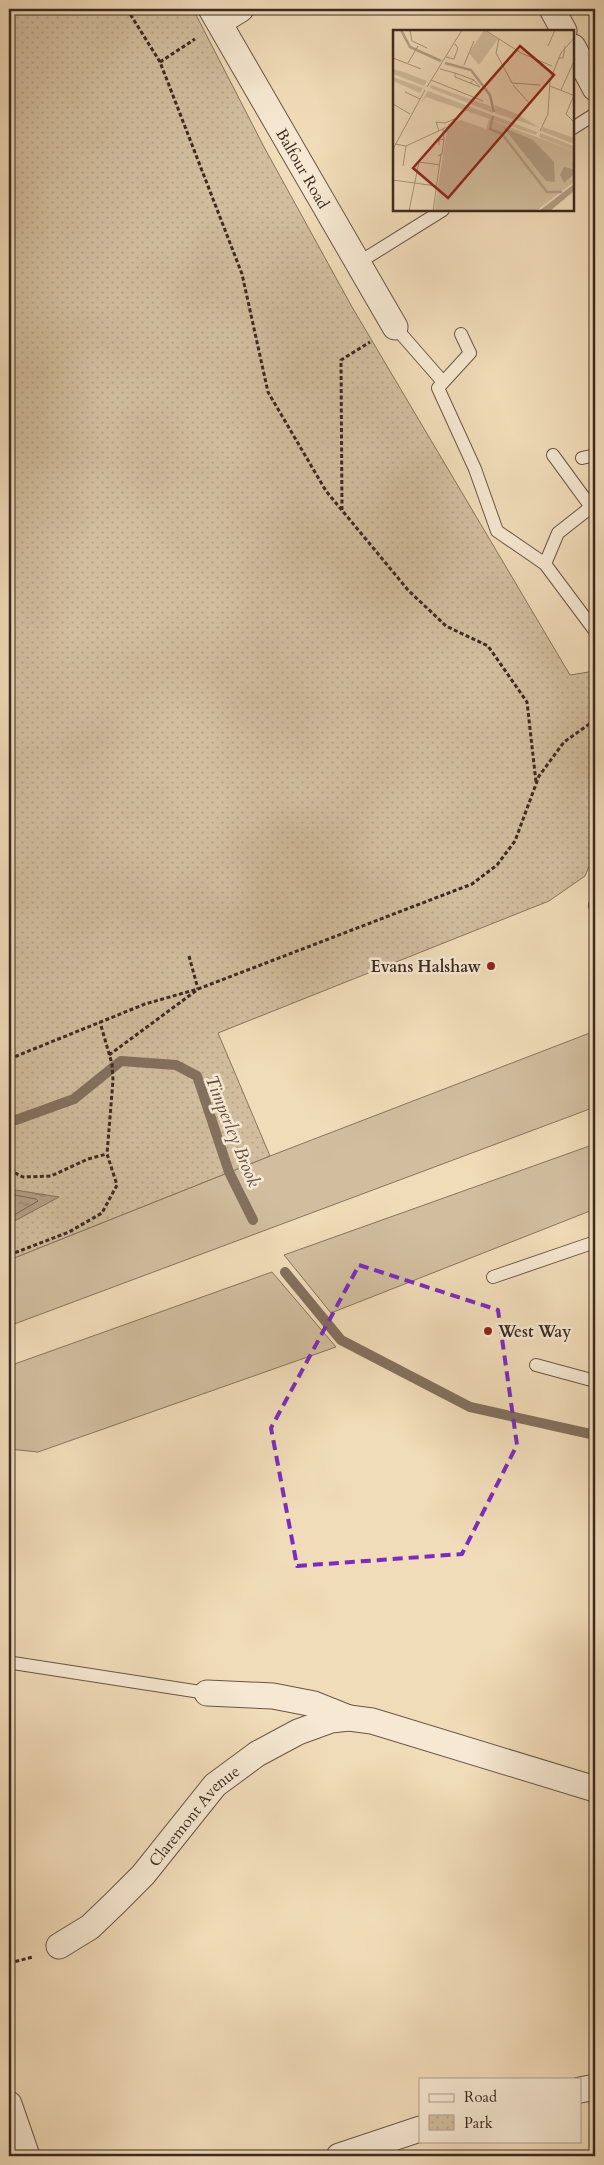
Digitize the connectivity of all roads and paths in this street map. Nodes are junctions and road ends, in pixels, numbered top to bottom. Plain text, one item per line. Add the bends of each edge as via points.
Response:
1 (126, 9) edge
2 (242, 9) edge
3 (552, 9) edge
4 (216, 16) edge
5 (563, 30) edge
6 (574, 49) edge
7 (160, 62) junction
8 (595, 88) edge
9 (595, 114) edge
10 (574, 127) edge
11 (441, 211) edge
12 (358, 263) junction
13 (395, 327) junction
14 (461, 334) dead end
15 (443, 382) junction
16 (595, 454) edge
17 (553, 455) dead end
18 (582, 458) dead end
19 (342, 510) junction
20 (593, 510) edge
21 (546, 564) junction
22 (595, 631) edge
23 (595, 720) edge
24 (536, 782) junction
25 (189, 956) dead end
26 (198, 989) junction
27 (100, 1022) junction
28 (109, 1055) junction
29 (9, 1059) edge
30 (107, 1154) junction
31 (9, 1170) edge
32 (595, 1242) edge
33 (9, 1254) edge
34 (493, 1277) dead end
35 (536, 1365) dead end
36 (595, 1381) edge
37 (13, 1663) dead end
38 (207, 1693) joint
39 (349, 1718) junction
40 (595, 1789) edge
41 (59, 1946) dead end
42 (595, 2087) edge
43 (582, 2090) edge
44 (9, 2104) edge
45 (419, 2129) edge
46 (27, 2156) edge
47 (339, 2156) edge

1 - 7 path
2 - 4 street
3 - 5 street
4 - 7 path
4 - 12 street, Balfour Road
6 - 8 street
7 - 19 path via 242,274 268,392 326,491
9 - 10 lane
11 - 12 lane
12 - 13 street, Balfour Road
13 - 15 lane
13 - 19 path via 341,360
14 - 15 lane via 470,353
15 - 21 lane via 438,388 475,470 497,531
16 - 18 lane
17 - 20 lane
19 - 24 path via 408,590 446,626 488,646 527,702
20 - 21 lane via 558,533
21 - 22 lane
23 - 24 path via 564,742
24 - 26 path via 515,840 497,865 472,884
25 - 26 path
26 - 27 path via 145,1004
26 - 28 path
27 - 28 path
27 - 29 path
28 - 30 path via 113,1080
30 - 31 path via 51,1176 23,1177
30 - 33 path via 117,1185 102,1213 69,1232
32 - 34 lane
35 - 36 lane
37 - 38 lane
38 - 39 street, Claremont Avenue via 273,1696 314,1704
39 - 40 street, Claremont Avenue via 372,1721
39 - 41 street, Claremont Avenue via 331,1720 298,1732 257,1754 215,1785 143,1875 90,1927
42 - 43 street
44 - 46 street
45 - 47 street

